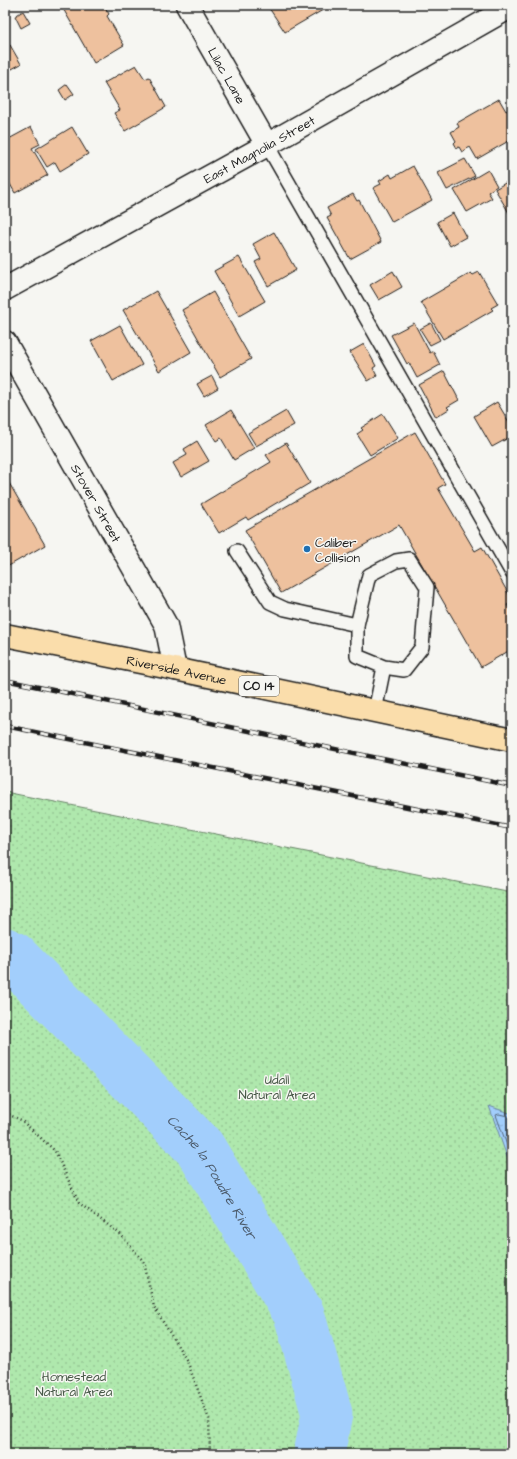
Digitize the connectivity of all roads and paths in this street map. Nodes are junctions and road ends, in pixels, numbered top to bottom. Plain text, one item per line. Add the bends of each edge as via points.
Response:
1 (188, 5) edge
2 (512, 6) edge
3 (267, 145) junction
4 (5, 289) edge
5 (5, 342) edge
6 (237, 551) dead end
7 (512, 573) edge
8 (357, 625) junction
9 (5, 635) edge
10 (384, 667) junction
11 (175, 669) junction
12 (376, 711) junction
13 (512, 740) edge
14 (5, 1113) edge
15 (210, 1454) edge

1 - 3 street, Lilac Lane
2 - 3 street, East Magnolia Street
3 - 4 street, East Magnolia Street
3 - 7 lane
5 - 11 street, Stover Street via 166,625
6 - 8 lane via 270,602 285,609
8 - 10 lane via 357,656
8 - 10 lane via 370,575 396,561 409,559 427,587 422,647 404,670
9 - 11 highway, Riverside Avenue / CO 14
10 - 12 lane
11 - 12 highway, Riverside Avenue / CO 14
12 - 13 highway, Riverside Avenue / CO 14
14 - 15 path via 21,1120 55,1151 79,1203 120,1234 144,1262 154,1307 187,1361 209,1419

